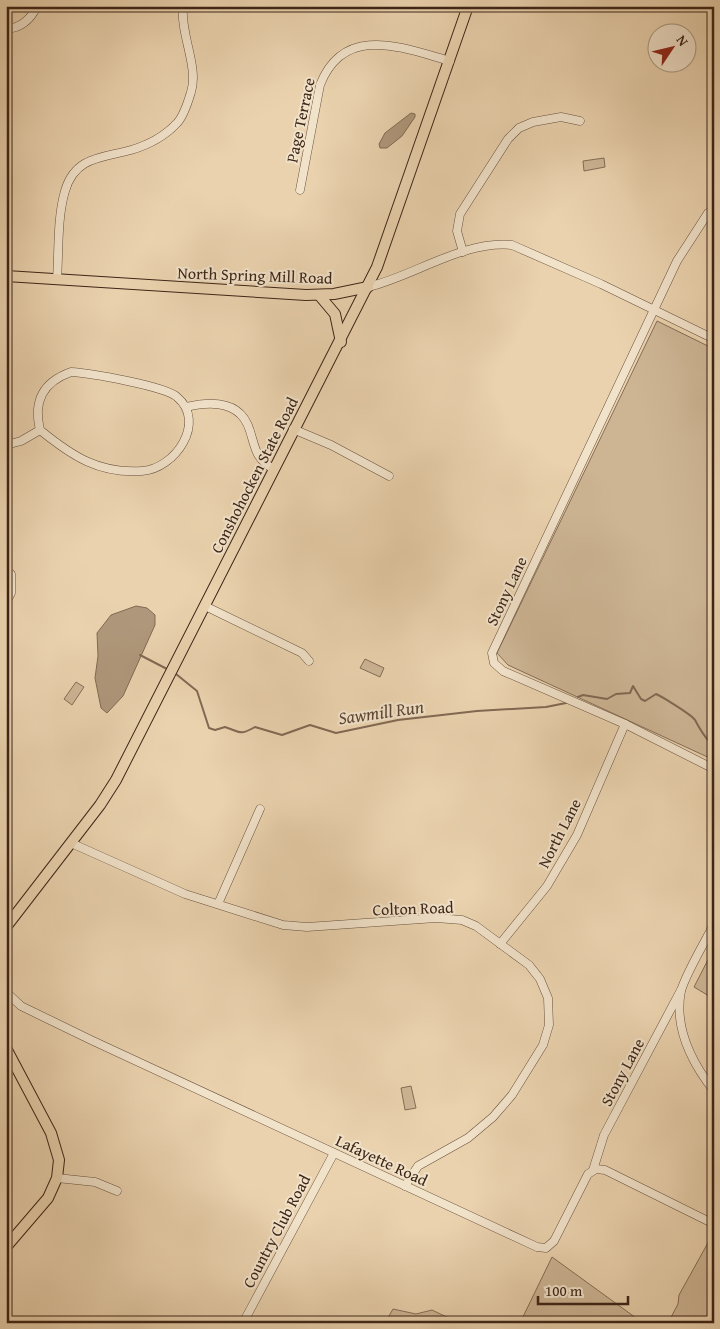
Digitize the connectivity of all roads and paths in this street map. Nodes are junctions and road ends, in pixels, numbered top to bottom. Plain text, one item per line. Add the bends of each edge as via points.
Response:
1 (37, 6) edge
2 (183, 6) edge
3 (468, 6) edge
4 (6, 29) edge
5 (450, 61) junction
6 (580, 121) dead end
7 (300, 190) dead end
8 (708, 213) dead end
9 (464, 252) junction
10 (6, 276) edge
11 (57, 279) junction
12 (368, 287) junction
13 (319, 295) junction
14 (655, 310) junction
15 (714, 339) edge
16 (341, 343) junction
17 (186, 406) junction
18 (293, 429) junction
19 (40, 430) junction
20 (6, 445) edge
21 (273, 469) junction
22 (390, 476) dead end
23 (6, 570) edge
24 (6, 603) edge
25 (204, 606) junction
26 (309, 661) dead end
27 (624, 724) junction
28 (714, 770) edge
29 (260, 809) dead end
30 (71, 843) junction
31 (218, 904) junction
32 (714, 924) edge
33 (6, 927) edge
34 (500, 944) junction
35 (682, 990) junction
36 (6, 992) edge
37 (6, 1048) edge
38 (714, 1091) edge
39 (334, 1153) junction
40 (593, 1170) junction
41 (57, 1178) junction
42 (405, 1186) junction
43 (117, 1191) dead end
44 (714, 1224) edge
45 (6, 1247) edge
46 (242, 1323) edge

1 - 4 street via 34,14 22,25
2 - 11 street via 182,22 194,75 192,91 179,122 150,143 97,156 71,177 62,208
3 - 5 main road, Conshohocken State Road
5 - 7 street, Page Terrace via 379,43 358,47 334,62 320,85
5 - 12 main road, Conshohocken State Road via 378,267
6 - 9 street via 561,117 533,122 519,128 508,139 460,214 457,231
8 - 14 street via 684,248
9 - 12 street, North Spring Mill Road via 392,281
9 - 14 street, North Spring Mill Road via 490,245 519,247
10 - 11 main road, North Spring Mill Road
11 - 13 main road, North Spring Mill Road
12 - 13 main road, North Spring Mill Road
12 - 16 main road, Conshohocken State Road
13 - 16 main road via 335,314
14 - 15 street, North Spring Mill Road
14 - 27 street, Stony Lane via 492,653 494,663 503,671
16 - 18 main road, Conshohocken State Road
17 - 19 street via 164,389 91,373 71,372 46,387 37,417
17 - 19 street via 188,420 183,444 169,462 151,470 104,468 81,460
17 - 21 street via 212,402 233,408 247,423 258,457
18 - 21 main road, Conshohocken State Road
18 - 22 street
19 - 20 street
21 - 25 main road, Conshohocken State Road
23 - 24 street via 11,574 12,592
25 - 26 street via 302,654
25 - 30 main road, Conshohocken State Road via 116,780
27 - 28 street, Stony Lane
27 - 34 street, North Lane via 577,835 548,886
29 - 31 street
30 - 31 street, Colton Road via 168,887
30 - 33 main road, Conshohocken State Road
31 - 34 street, Colton Road via 271,922 295,926 454,918 469,923
32 - 35 street, Stony Lane
34 - 42 street, Colton Road via 529,965 544,988 550,1011 546,1036 512,1095 493,1117 461,1143 418,1166
35 - 38 street, Stony Lane via 680,1020 688,1048 696,1067
35 - 40 street, Stony Lane via 604,1135
36 - 39 street, Lafayette Road via 21,1006
37 - 41 main road via 55,1141 60,1160
39 - 42 street, Lafayette Road
39 - 46 street, Country Club Road
40 - 42 street, Lafayette Road via 554,1241 546,1248 537,1247
40 - 44 street via 605,1170
41 - 43 street via 95,1182
41 - 45 main road via 43,1205

